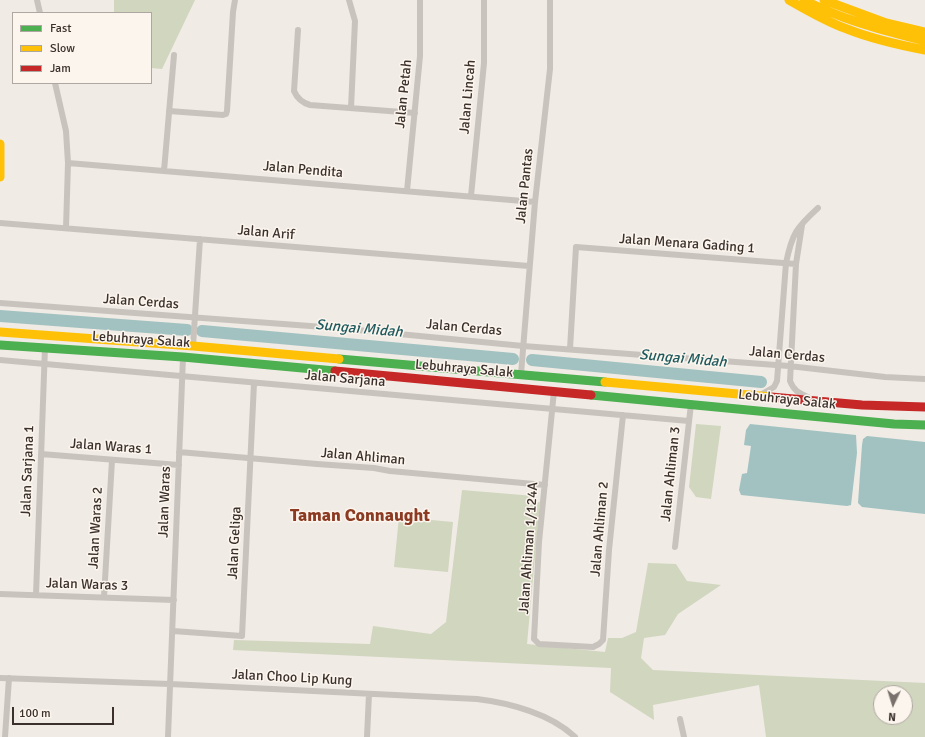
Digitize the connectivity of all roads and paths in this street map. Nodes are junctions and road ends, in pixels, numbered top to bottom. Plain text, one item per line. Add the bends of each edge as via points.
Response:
1 (37, 0) edge
2 (235, 0) edge
3 (349, 0) edge
4 (420, 0) edge
5 (484, 0) edge
6 (550, 0) edge
7 (789, 0) edge
8 (804, 0) edge
9 (809, 0) edge
10 (824, 0) edge
11 (40, 12) edge
12 (298, 30) dead end
13 (925, 32) edge
14 (925, 40) edge
15 (925, 50) edge
16 (174, 55) dead end
17 (55, 84) edge
18 (351, 108) junction
19 (169, 111) junction
20 (415, 113) junction
21 (0, 144) edge
22 (68, 163) junction
23 (0, 171) edge
24 (164, 171) junction
25 (0, 177) edge
26 (407, 191) junction
27 (471, 196) junction
28 (536, 202) junction
29 (818, 208) dead end
30 (803, 221) junction
31 (0, 223) edge
32 (66, 228) junction
33 (200, 239) junction
34 (786, 263) junction
35 (796, 264) junction
36 (530, 266) junction
37 (0, 303) edge
38 (195, 317) junction
39 (0, 332) edge
40 (0, 345) edge
41 (193, 346) junction
42 (523, 346) junction
43 (45, 347) junction
44 (570, 349) junction
45 (183, 357) junction
46 (0, 360) edge
47 (44, 364) junction
48 (778, 366) junction
49 (790, 366) junction
50 (521, 374) junction
51 (182, 376) junction
52 (925, 379) edge
53 (254, 383) junction
54 (554, 391) junction
55 (759, 396) junction
56 (818, 401) junction
57 (690, 404) junction
58 (925, 407) edge
59 (552, 409) junction
60 (623, 414) junction
61 (689, 421) junction
62 (925, 425) edge
63 (179, 452) junction
64 (41, 454) junction
65 (250, 458) junction
66 (112, 460) junction
67 (179, 465) junction
68 (545, 485) junction
69 (675, 547) dead end
70 (0, 594) edge
71 (36, 595) junction
72 (104, 597) junction
73 (174, 600) junction
74 (173, 631) junction
75 (600, 644) joint
76 (0, 678) edge
77 (9, 678) junction
78 (170, 684) junction
79 (369, 694) junction
80 (680, 719) dead end
81 (5, 737) edge
82 (168, 737) edge
83 (367, 737) edge
84 (575, 737) edge
85 (684, 737) edge

1 - 11 street
2 - 19 street via 226,114
3 - 18 street via 355,21
4 - 20 street, Jalan Petah via 420,56
5 - 27 street, Jalan Lincah via 484,63
6 - 28 street, Jalan Pantas via 550,69
7 - 15 main road via 822,19 864,36
8 - 14 main road via 869,26
9 - 14 main road via 869,24
10 - 13 main road via 886,23
12 - 18 street via 294,91 296,96 310,106
16 - 19 street
17 - 22 street via 66,131
18 - 20 street
19 - 24 street
20 - 26 street, Jalan Petah
21 - 23 main road
22 - 24 street, Jalan Pendita
22 - 32 street
23 - 25 main road
24 - 26 street, Jalan Pendita
26 - 27 street, Jalan Pendita
27 - 28 street, Jalan Pendita
28 - 36 street, Jalan Pantas
29 - 30 street
30 - 34 street via 795,232
30 - 35 street
31 - 32 street, Jalan Arif
32 - 33 street, Jalan Arif
33 - 36 street, Jalan Arif
33 - 38 street
34 - 35 street, Jalan Menara Gading 1
34 - 44 street, Jalan Menara Gading 1 via 576,247
34 - 48 street
35 - 49 street
36 - 42 street, Jalan Pantas
37 - 38 street, Jalan Cerdas
38 - 41 street
38 - 42 street, Jalan Cerdas
39 - 41 main road, Lebuhraya Salak
40 - 43 main road, Lebuhraya Salak
41 - 50 main road, Lebuhraya Salak
42 - 44 street, Jalan Cerdas
42 - 50 street, Jalan Pantas
43 - 45 main road, Lebuhraya Salak
43 - 47 street, Jalan Sarjana 1
44 - 48 street, Jalan Cerdas
45 - 51 street, Jalan Waras
45 - 54 main road, Lebuhraya Salak
46 - 47 street, Jalan Sarjana
47 - 51 street, Jalan Sarjana
47 - 64 street, Jalan Sarjana 1
48 - 49 street, Jalan Cerdas
48 - 55 street via 774,387
49 - 52 street, Jalan Cerdas
49 - 56 street via 793,389
50 - 55 main road, Lebuhraya Salak
51 - 53 street, Jalan Sarjana
51 - 63 street, Jalan Waras
53 - 59 street, Jalan Sarjana
53 - 65 street, Jalan Geliga
54 - 57 main road, Lebuhraya Salak
54 - 59 street, Jalan Ahliman 1/124A
55 - 56 main road, Lebuhraya Salak
56 - 58 main road, Lebuhraya Salak
57 - 61 street, Jalan Ahliman 3
57 - 62 main road, Lebuhraya Salak
59 - 60 street, Jalan Sarjana
59 - 68 street, Jalan Ahliman 1/124A
60 - 61 street, Jalan Sarjana
60 - 75 street, Jalan Ahliman 2 via 603,640
61 - 69 street, Jalan Ahliman 3
63 - 65 street, Jalan Ahliman
63 - 67 street, Jalan Waras
64 - 66 street, Jalan Waras 1
64 - 71 street, Jalan Sarjana 1
65 - 68 street, Jalan Ahliman
65 - 74 street, Jalan Geliga via 242,636
66 - 67 street, Jalan Waras 1
66 - 72 street, Jalan Waras 2
67 - 73 street, Jalan Waras
68 - 75 street, Jalan Ahliman 1/124A via 534,639 539,644 593,647
70 - 71 street, Jalan Waras 3
71 - 72 street, Jalan Waras 3
72 - 73 street, Jalan Waras 3
73 - 74 street, Jalan Waras
74 - 78 street, Jalan Waras
76 - 77 street, Jalan Choo Lip Kung
77 - 78 street, Jalan Choo Lip Kung
77 - 81 street
78 - 79 street, Jalan Choo Lip Kung
78 - 82 street, Jalan Waras
79 - 83 street
79 - 84 street, Jalan Choo Lip Kung via 477,699 517,706 547,718
80 - 85 street

